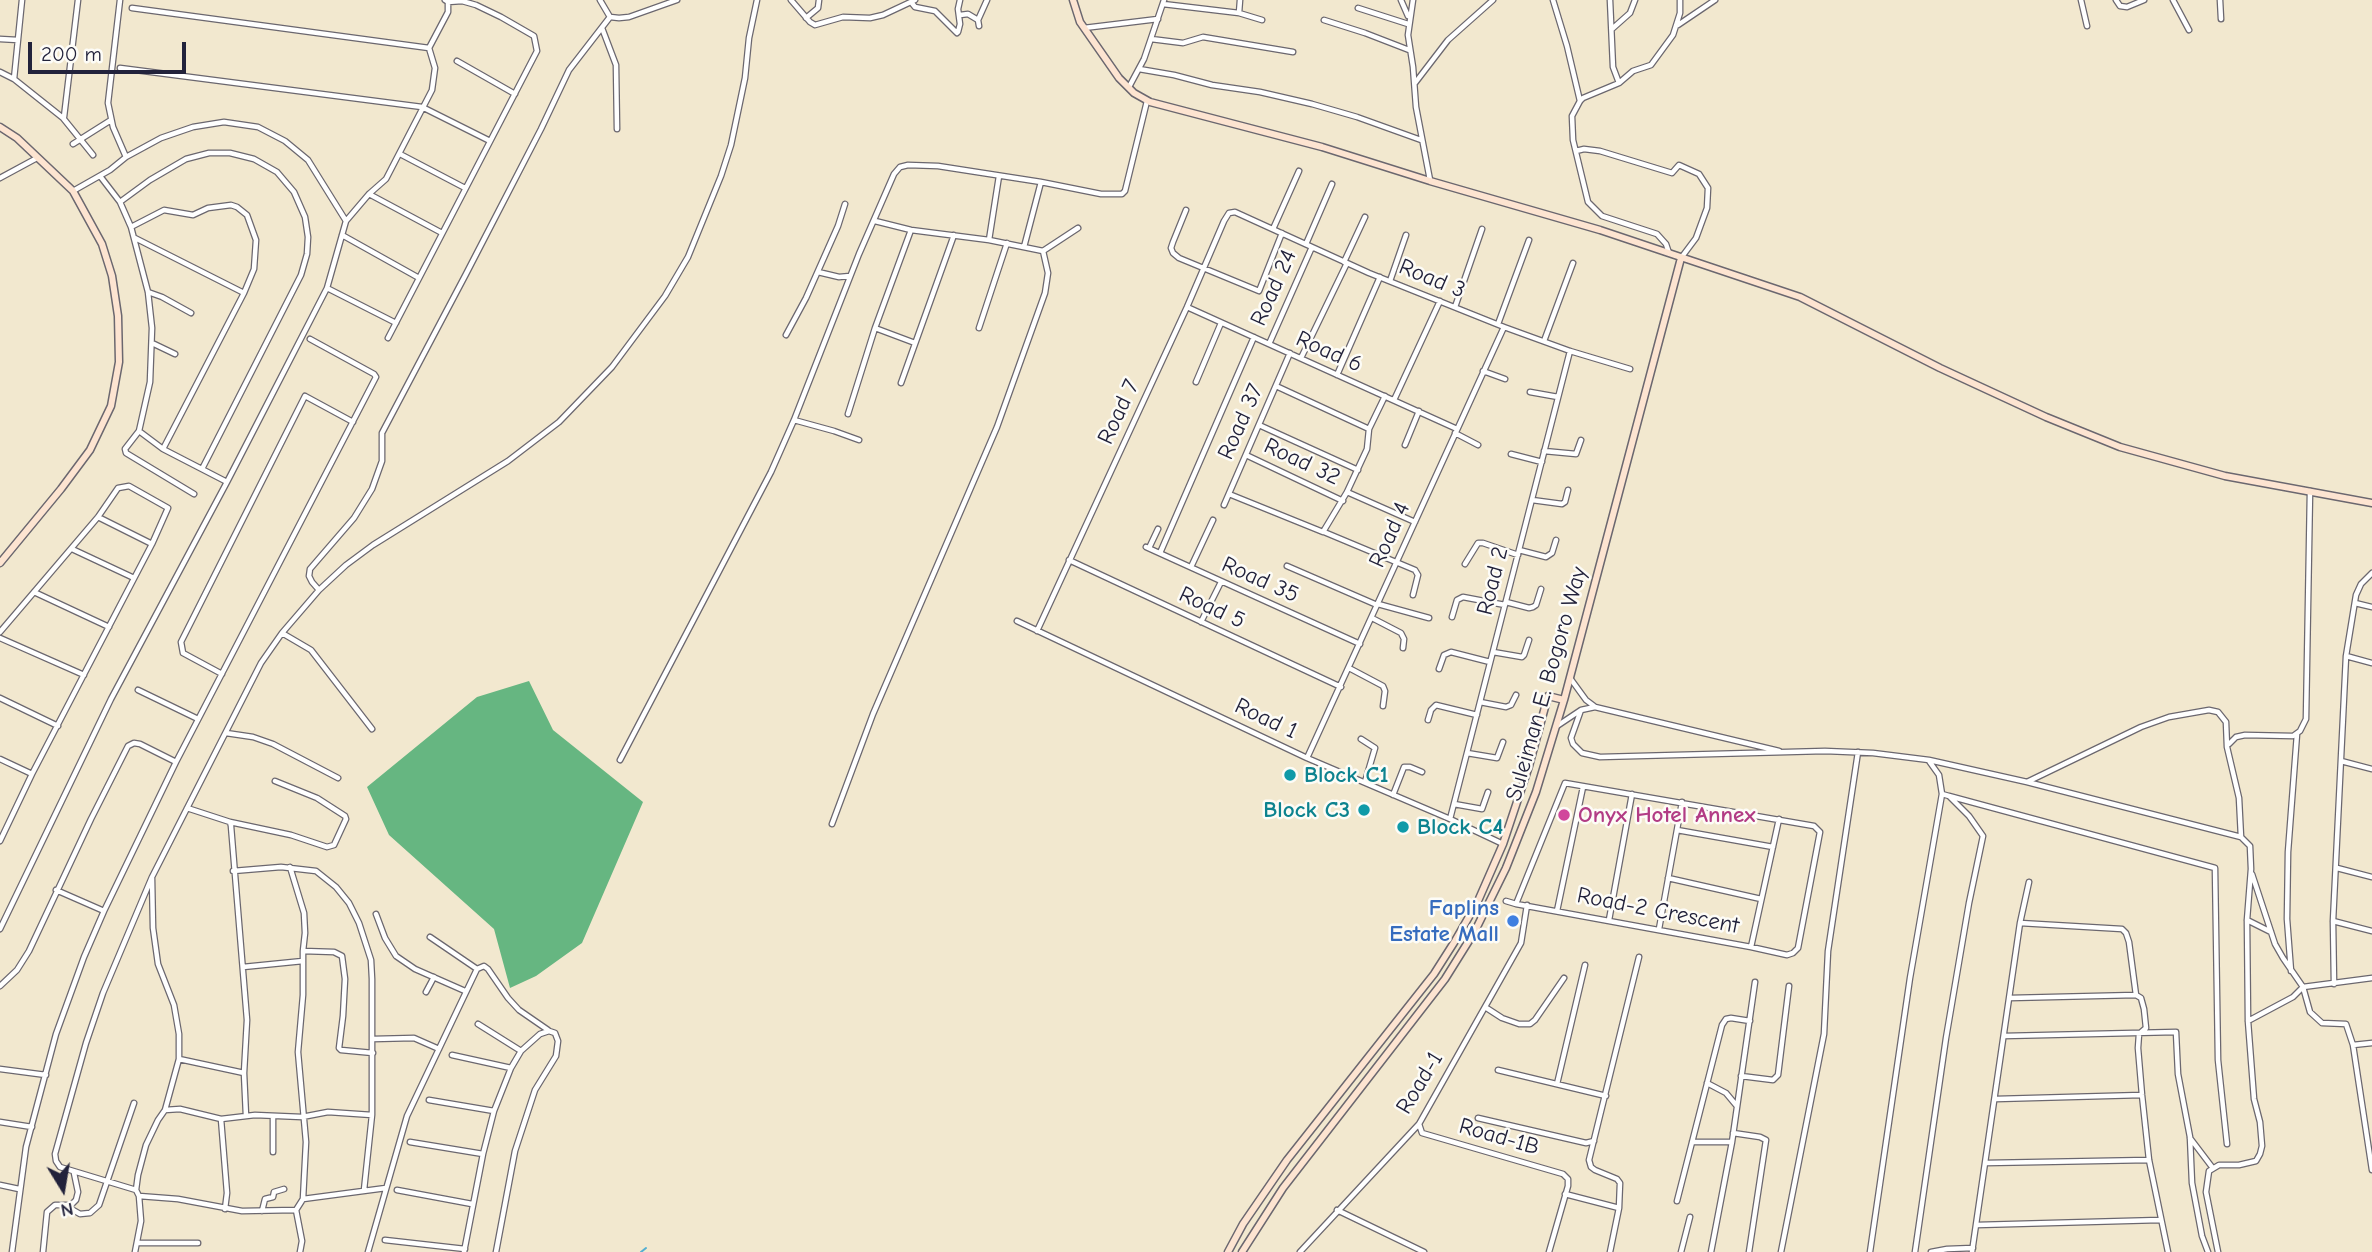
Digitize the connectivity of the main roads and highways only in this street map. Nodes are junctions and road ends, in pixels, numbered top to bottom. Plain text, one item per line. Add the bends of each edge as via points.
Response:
1 (1073, 0) edge
2 (0, 127) edge
3 (1681, 258) junction
4 (2372, 503) edge
5 (0, 563) edge
6 (1564, 700) junction
7 (1228, 1252) edge
8 (1242, 1252) edge

1 - 3 main road via 1084,28 1118,77 1147,101 1322,148
2 - 5 main road via 73,191 102,244 118,316 119,362 111,406 90,450
3 - 4 main road via 1800,298 1940,368 2120,447 2225,476
3 - 6 main road, Suleiman E. Bogoro Way
6 - 7 main road, Suleiman E. Bogoro Way via 1548,696 1503,844 1478,901 1434,974 1287,1160
6 - 8 main road, Suleiman E. Bogoro Way via 1536,792 1506,868 1460,958 1283,1188

